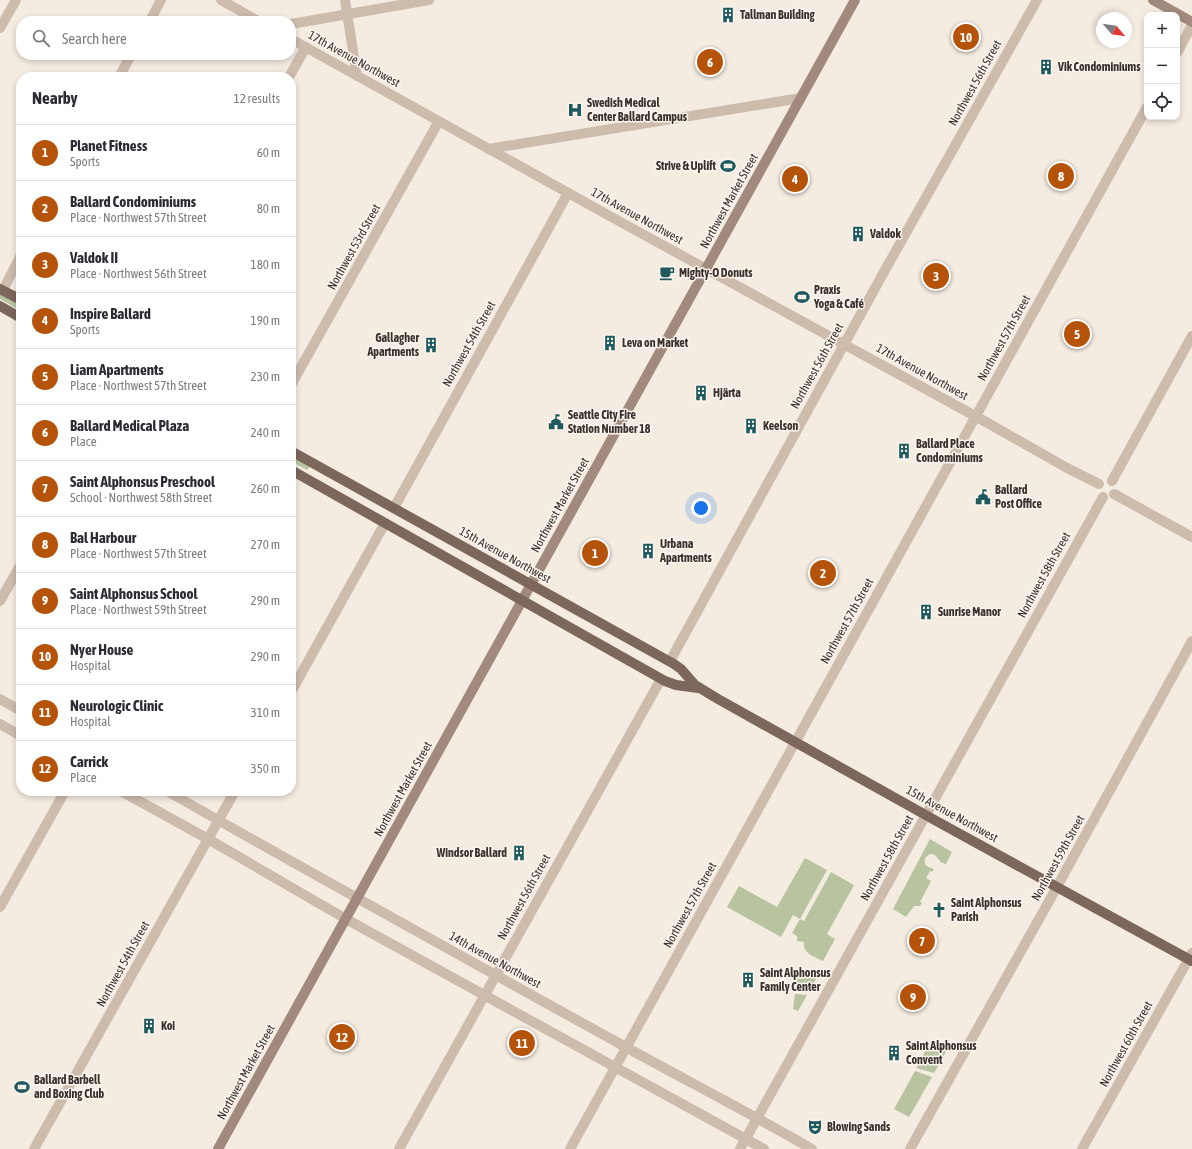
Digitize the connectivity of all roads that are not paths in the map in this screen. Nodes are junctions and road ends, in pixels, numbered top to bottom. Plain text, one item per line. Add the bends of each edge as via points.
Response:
1 (16, 0) edge
2 (161, 0) edge
3 (221, 0) edge
4 (345, 0) edge
5 (429, 0) edge
6 (855, 0) edge
7 (1037, 0) edge
8 (1153, 0) edge
9 (347, 14) junction
10 (153, 16) edge
11 (249, 16) edge
12 (1192, 22) edge
13 (296, 23) edge
14 (1192, 25) edge
15 (0, 28) edge
16 (296, 42) edge
17 (306, 47) junction
18 (1179, 48) edge
19 (128, 60) edge
20 (122, 72) edge
21 (293, 72) edge
22 (357, 76) junction
23 (801, 98) junction
24 (1144, 112) edge
25 (439, 121) junction
26 (488, 149) junction
27 (568, 193) junction
28 (16, 264) edge
29 (706, 269) junction
30 (1, 289) edge
31 (16, 297) edge
32 (0, 306) edge
33 (16, 315) edge
34 (1192, 336) edge
35 (844, 344) junction
36 (296, 376) edge
37 (975, 416) junction
38 (296, 453) edge
39 (296, 473) edge
40 (1112, 481) junction
41 (1098, 484) junction
42 (1114, 494) junction
43 (1103, 497) junction
44 (394, 508) junction
45 (386, 523) junction
46 (1192, 536) edge
47 (16, 573) edge
48 (531, 584) junction
49 (522, 600) junction
50 (0, 601) edge
51 (1192, 641) edge
52 (670, 662) junction
53 (661, 678) junction
54 (296, 683) edge
55 (700, 688) junction
56 (0, 699) edge
57 (16, 708) edge
58 (0, 724) edge
59 (16, 733) edge
60 (795, 742) junction
61 (62, 796) edge
62 (130, 796) edge
63 (175, 796) edge
64 (232, 796) edge
65 (926, 815) junction
66 (219, 821) junction
67 (208, 839) junction
68 (1057, 887) junction
69 (357, 899) junction
70 (0, 907) edge
71 (346, 919) junction
72 (1191, 958) edge
73 (495, 975) junction
74 (484, 996) junction
75 (627, 1048) junction
76 (616, 1068) junction
77 (757, 1118) junction
78 (746, 1139) junction
79 (34, 1149) edge
80 (218, 1149) edge
81 (399, 1149) edge
82 (570, 1149) edge
83 (740, 1149) edge
84 (764, 1149) edge
85 (812, 1149) edge
86 (910, 1149) edge
87 (1082, 1149) edge

1 - 15 street
2 - 10 street
3 - 11 street
4 - 9 street
5 - 9 street
6 - 23 main road, Northwest Market Street
7 - 35 street, Northwest 56th Street
8 - 12 main road
9 - 13 street
9 - 22 street
14 - 18 street
16 - 17 street, 17th Avenue Northwest
17 - 21 street
17 - 22 street, 17th Avenue Northwest
19 - 20 street
22 - 25 street, 17th Avenue Northwest
23 - 26 street
23 - 29 main road, Northwest Market Street
24 - 37 street, Northwest 57th Street
25 - 26 street, 17th Avenue Northwest
25 - 36 street, Northwest 53rd Street
26 - 27 street, 17th Avenue Northwest
27 - 29 street, 17th Avenue Northwest
27 - 44 street, Northwest 54th Street
28 - 30 street
29 - 35 street, 17th Avenue Northwest
29 - 48 main road, Northwest Market Street
30 - 31 main road
32 - 33 main road
34 - 40 street
35 - 37 street, 17th Avenue Northwest
35 - 52 street, Northwest 56th Street
37 - 41 street, 17th Avenue Northwest
37 - 60 street, Northwest 57th Street
38 - 44 main road, 15th Avenue Northwest
39 - 45 main road, 15th Avenue Northwest
40 - 41 street via 1104,479
40 - 42 street via 1116,486
41 - 43 street via 1098,491
42 - 43 street via 1108,498
42 - 46 street
43 - 65 street, Northwest 58th Street
44 - 48 main road, 15th Avenue Northwest
45 - 49 main road, 15th Avenue Northwest
45 - 54 street
47 - 50 street
48 - 49 main road, Northwest Market Street
48 - 52 main road, 15th Avenue Northwest
49 - 53 main road, 15th Avenue Northwest
49 - 69 main road, Northwest Market Street
51 - 68 street, Northwest 59th Street
52 - 55 main road, 15th Avenue Northwest
53 - 55 main road, 15th Avenue Northwest via 676,685
53 - 73 street, Northwest 56th Street
55 - 60 main road, 15th Avenue Northwest
56 - 57 street
58 - 59 street
60 - 65 main road, 15th Avenue Northwest
60 - 75 street, Northwest 57th Street
61 - 70 street
62 - 67 street
63 - 66 street, 14th Avenue Northwest
64 - 66 street, Northwest 54th Street
65 - 68 main road, 15th Avenue Northwest
65 - 77 street, Northwest 58th Street
66 - 67 street, Northwest 54th Street
66 - 69 street, 14th Avenue Northwest
67 - 71 street
67 - 79 street, Northwest 54th Street
68 - 72 main road, 15th Avenue Northwest
68 - 86 street, Northwest 59th Street
69 - 71 main road, Northwest Market Street
69 - 73 street, 14th Avenue Northwest
71 - 74 street
71 - 80 main road, Northwest Market Street
72 - 87 street, Northwest 60th Street
73 - 74 street, Northwest 56th Street
73 - 75 street, 14th Avenue Northwest
74 - 76 street
74 - 81 street, Northwest 56th Street
75 - 76 street, Northwest 57th Street
75 - 77 street, 14th Avenue Northwest
76 - 78 street
76 - 82 street, Northwest 57th Street
77 - 78 street, Northwest 58th Street
77 - 85 street, 14th Avenue Northwest
78 - 83 street, Northwest 58th Street
78 - 84 street

